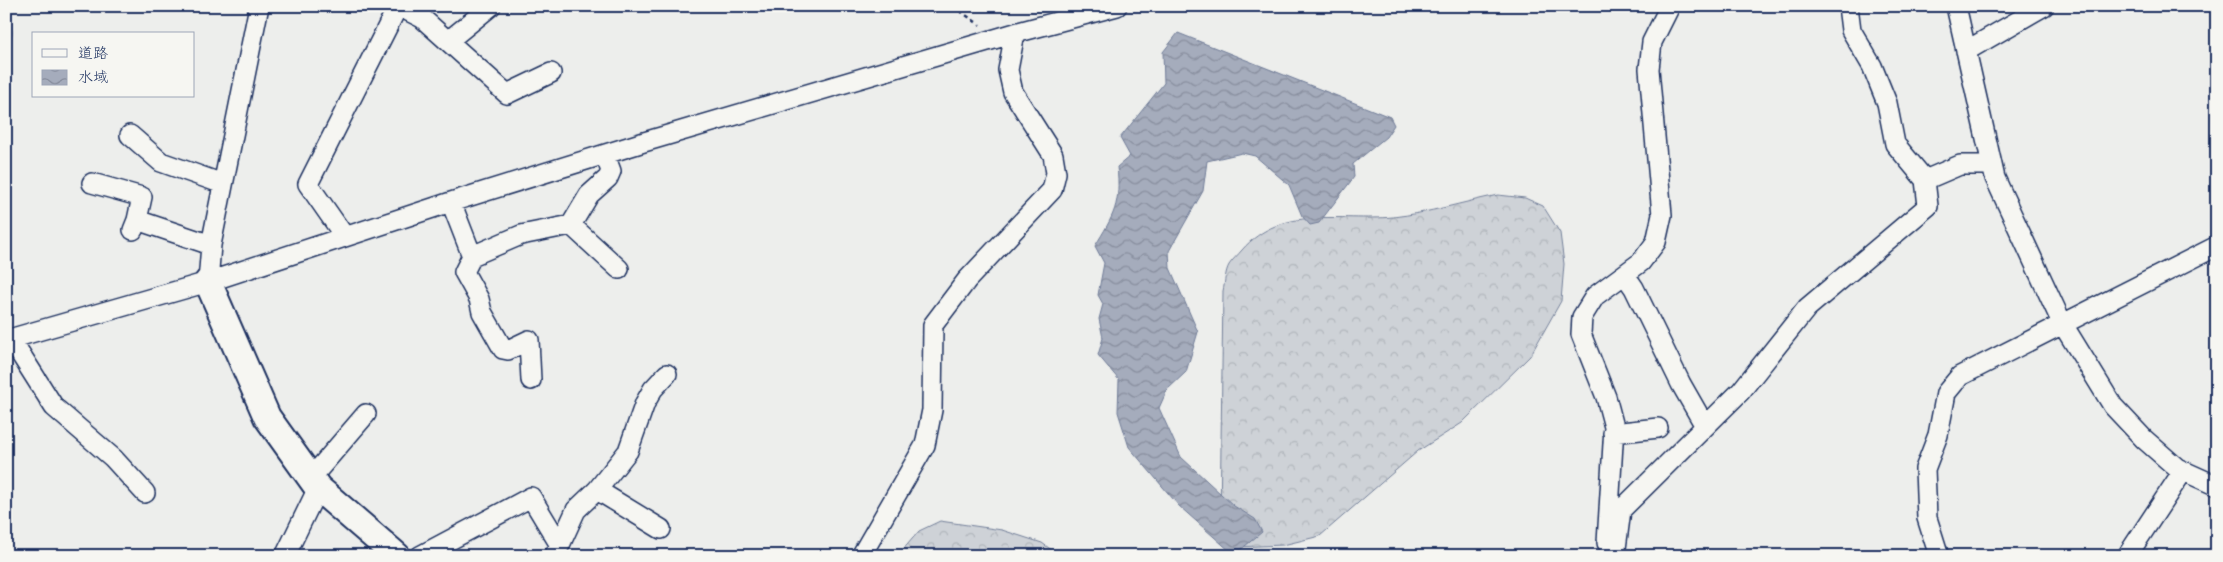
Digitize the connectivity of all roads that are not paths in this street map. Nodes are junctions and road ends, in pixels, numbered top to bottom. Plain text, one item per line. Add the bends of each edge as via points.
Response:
1 (259, 6) edge
2 (398, 6) edge
3 (491, 6) edge
4 (1117, 6) edge
5 (1670, 6) edge
6 (1848, 6) edge
7 (1956, 6) edge
8 (2044, 6) edge
9 (1007, 36) junction
10 (448, 41) junction
11 (1966, 50) junction
12 (551, 73) dead end
13 (130, 135) dead end
14 (605, 154) junction
15 (1992, 165) junction
16 (1925, 180) junction
17 (92, 183) dead end
18 (223, 184) junction
19 (451, 202) junction
20 (571, 225) junction
21 (345, 237) junction
22 (211, 245) junction
23 (2217, 246) edge
24 (472, 256) junction
25 (619, 269) dead end
26 (1624, 275) junction
27 (208, 282) junction
28 (2062, 323) junction
29 (8, 339) edge
30 (667, 374) dead end
31 (531, 380) dead end
32 (366, 414) dead end
33 (1705, 426) junction
34 (1658, 428) dead end
35 (1613, 433) junction
36 (2183, 471) junction
37 (315, 483) junction
38 (2217, 486) edge
39 (596, 490) junction
40 (145, 493) dead end
41 (661, 529) dead end
42 (557, 550) edge
43 (286, 556) edge
44 (396, 556) edge
45 (420, 556) edge
46 (861, 556) edge
47 (1611, 556) edge
48 (1615, 556) edge
49 (1939, 556) edge
50 (2127, 556) edge

1 - 18 street
2 - 10 street via 422,18
2 - 21 street via 308,184
3 - 10 street
4 - 9 street
5 - 26 street via 1652,42 1649,69 1662,215 1656,242 1641,262
6 - 16 street via 1852,30 1887,103 1895,144
7 - 11 street
8 - 11 street
9 - 14 street
9 - 46 street via 1008,70 1013,92 1053,155 1056,173 1052,190 967,280 933,325 932,410 925,445
10 - 12 street via 507,94
11 - 15 street
13 - 18 street via 161,162
14 - 19 street
14 - 20 street via 611,171 608,178 590,195
15 - 16 street via 1960,165
15 - 28 street via 1995,178
16 - 33 street via 1928,206 1807,308 1741,391
17 - 22 street via 142,198 135,225
18 - 22 street
19 - 21 street
19 - 24 street
20 - 24 street via 521,235
20 - 25 street
21 - 27 street
22 - 27 street
23 - 28 street
24 - 31 street via 464,272 503,349 508,350 529,340
26 - 33 street via 1634,288
26 - 35 street via 1594,296 1582,317 1581,334 1606,397
27 - 29 street
27 - 37 street via 267,417
28 - 36 street via 2113,406 2144,439
28 - 49 street via 1960,376 1946,393 1938,435 1925,469 1927,518
29 - 40 street via 54,407 113,458
30 - 39 street via 645,403 628,451
32 - 37 street
33 - 48 street via 1621,510
34 - 35 street
35 - 47 street via 1605,538
36 - 38 street
36 - 50 street
37 - 43 street
37 - 44 street
39 - 41 street
39 - 42 street via 576,510
42 - 45 street via 531,497

